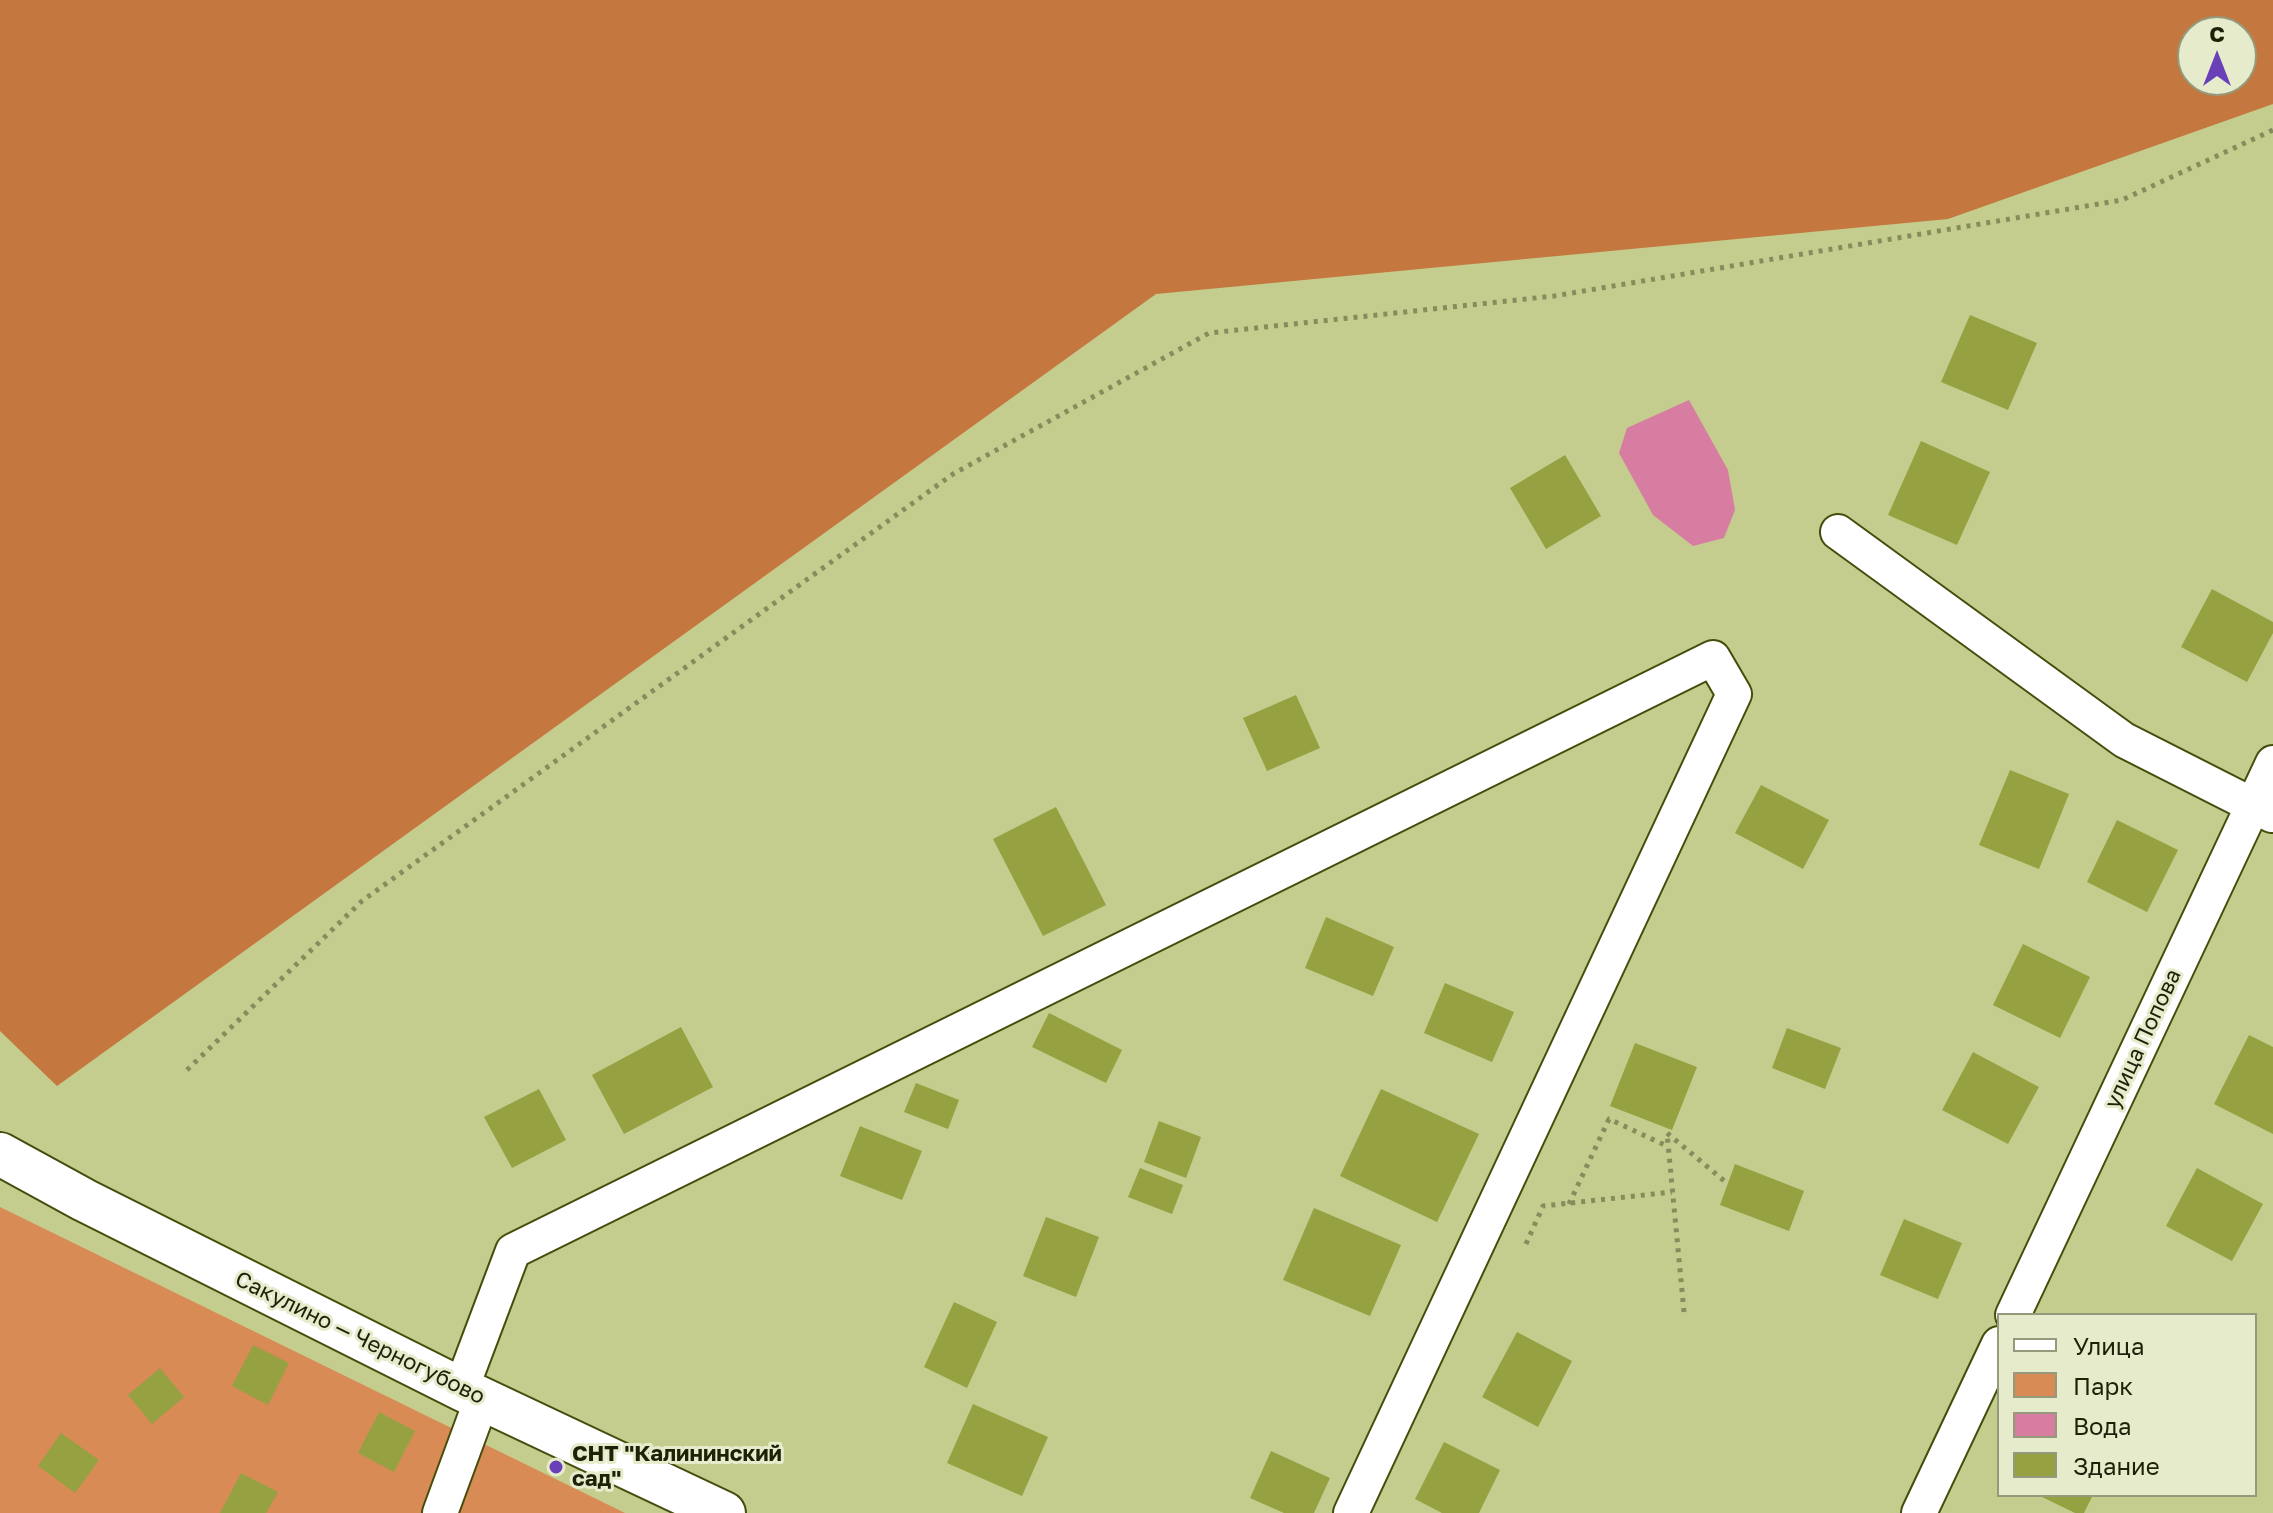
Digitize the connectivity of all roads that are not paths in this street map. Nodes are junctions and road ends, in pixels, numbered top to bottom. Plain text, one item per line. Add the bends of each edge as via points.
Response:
1 (1838, 532) dead end
2 (2273, 763) edge
3 (2263, 811) edge
4 (0, 1154) edge
5 (2014, 1313) edge
6 (1997, 1348) edge
7 (471, 1394) junction
8 (440, 1513) edge
9 (724, 1513) edge
10 (1351, 1513) edge
11 (1919, 1513) edge

1 - 3 street via 2124,740
2 - 3 street, улица Попова
3 - 5 street, улица Попова
4 - 7 street, Сакулино — Черногубово
6 - 11 street
7 - 8 street
7 - 9 street, Сакулино — Черногубово
7 - 10 street via 513,1251 1713,658 1734,694

